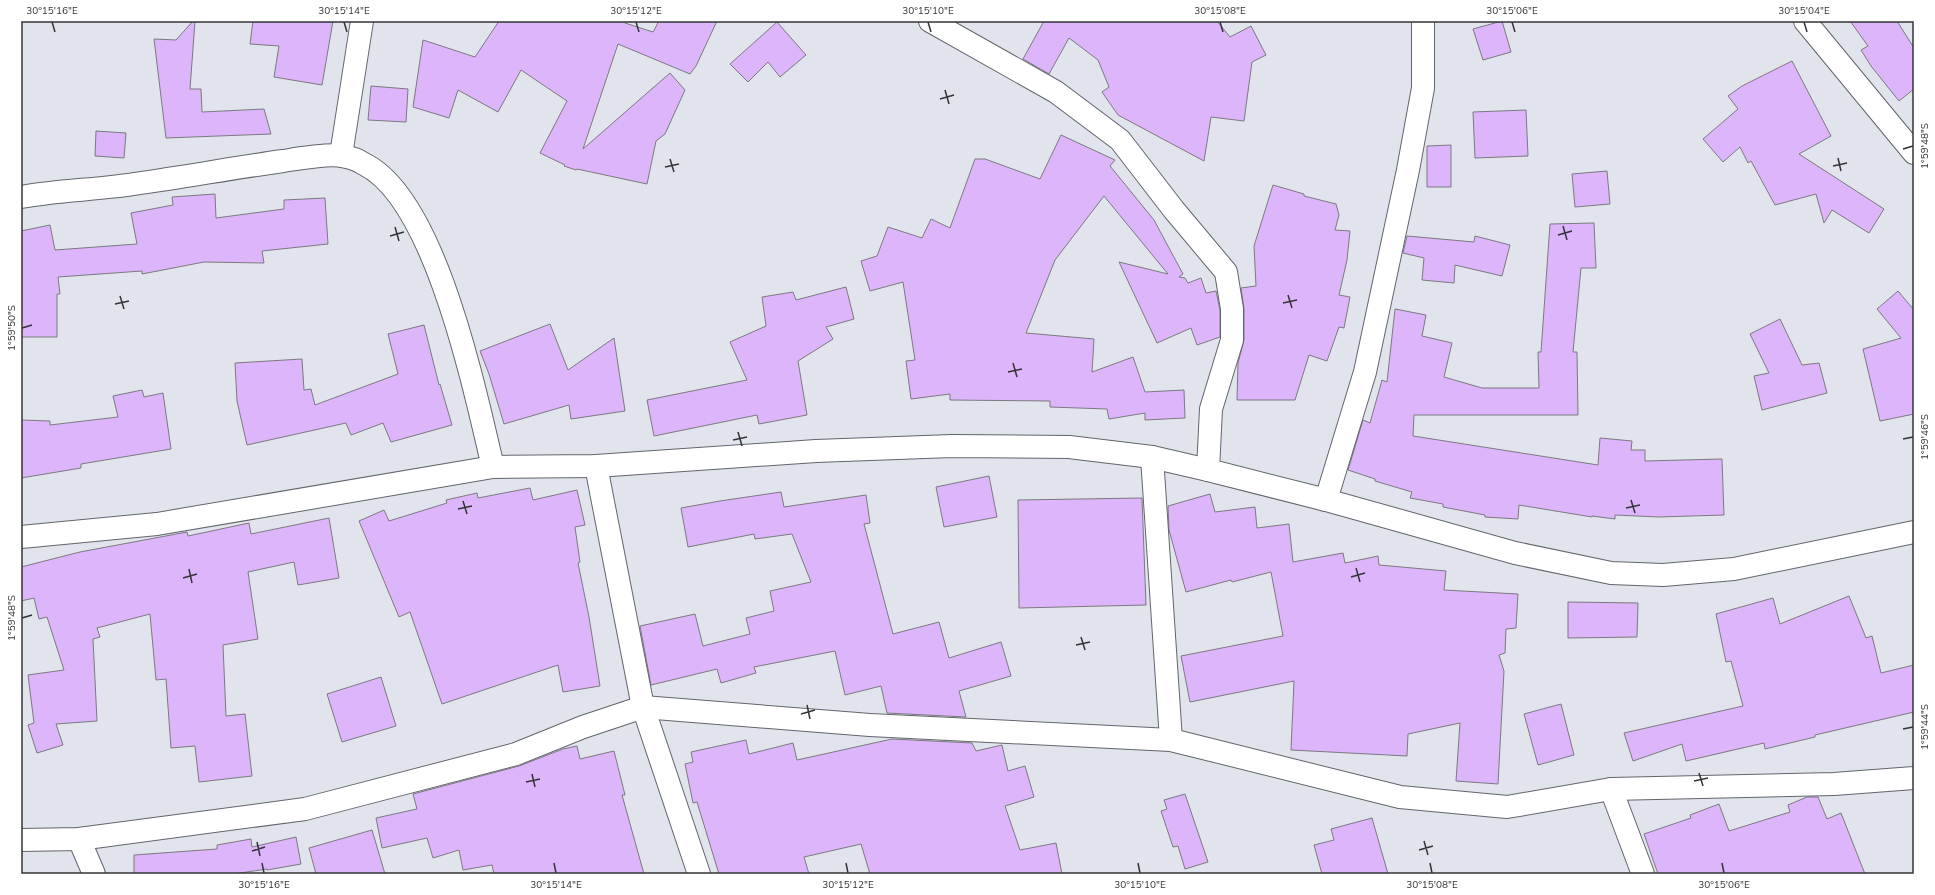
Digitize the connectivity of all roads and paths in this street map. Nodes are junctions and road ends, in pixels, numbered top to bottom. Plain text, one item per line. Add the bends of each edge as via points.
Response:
1 (362, 21) edge
2 (930, 21) edge
3 (1423, 21) edge
4 (1805, 21) edge
5 (1914, 153) edge
6 (340, 155) junction
7 (21, 197) edge
8 (1152, 457) junction
9 (596, 466) junction
10 (493, 467) junction
11 (1208, 470) junction
12 (1326, 500) junction
13 (1914, 532) edge
14 (21, 537) edge
15 (643, 707) junction
16 (1171, 740) junction
17 (1914, 778) edge
18 (1611, 789) junction
19 (79, 839) junction
20 (21, 840) edge
21 (94, 874) edge
22 (699, 874) edge
23 (1643, 874) edge

1 - 6 street
2 - 11 street via 1056,92 1120,140 1226,272 1232,309 1232,340 1211,409
3 - 12 street via 1423,88 1408,170 1365,372
4 - 5 street
6 - 7 street
6 - 10 street via 364,164 386,178 430,249 462,343
8 - 9 street via 1069,447 952,446 816,450
8 - 11 street
8 - 16 street
9 - 10 street
9 - 15 street
10 - 14 street via 158,524
11 - 12 street
12 - 13 street via 1515,553 1611,573 1663,575 1734,570
15 - 16 street via 870,725
15 - 19 street via 583,727 516,754 305,809
15 - 22 street
16 - 18 street via 1400,797 1507,807
17 - 18 street via 1834,784
18 - 23 street
19 - 20 street
19 - 21 street

